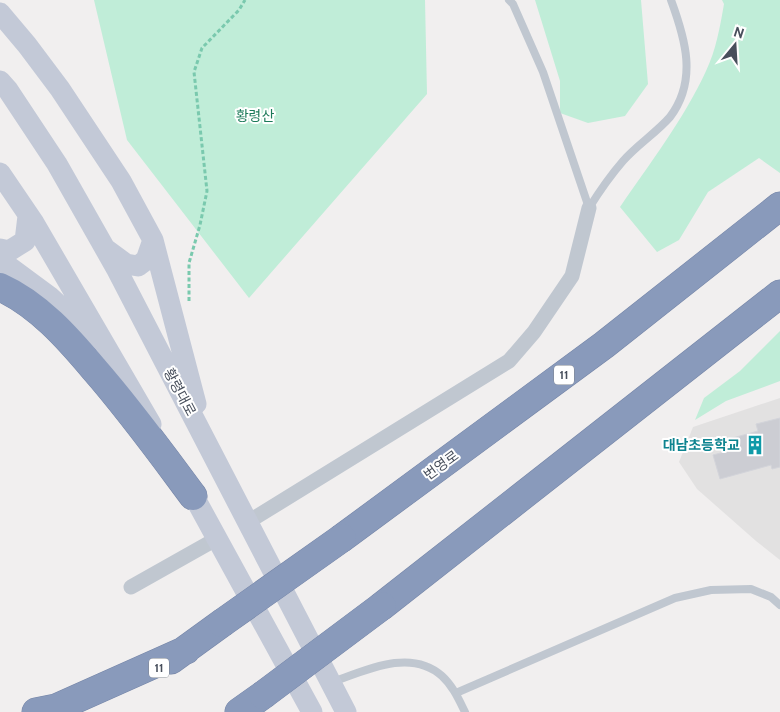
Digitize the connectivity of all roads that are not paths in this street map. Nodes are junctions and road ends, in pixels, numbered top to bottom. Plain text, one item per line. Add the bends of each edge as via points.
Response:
1 (509, 0) edge
2 (671, 0) edge
3 (0, 14) edge
4 (0, 81) edge
5 (0, 173) edge
6 (780, 206) edge
7 (589, 208) junction
8 (28, 216) junction
9 (153, 240) junction
10 (0, 249) edge
11 (106, 250) junction
12 (0, 260) edge
13 (0, 287) edge
14 (780, 294) edge
15 (120, 368) junction
16 (205, 441) junction
17 (193, 496) junction
18 (248, 522) junction
19 (218, 538) junction
20 (131, 587) dead end
21 (780, 605) edge
22 (186, 650) junction
23 (331, 683) junction
24 (456, 693) junction
25 (46, 710) edge
26 (94, 712) edge
27 (239, 712) edge
28 (312, 712) edge
29 (346, 712) edge
30 (465, 712) edge

1 - 7 lane via 543,72
2 - 7 lane via 683,32 687,56 679,102 669,117 623,161
3 - 9 main road via 60,89 121,181
4 - 11 main road, 황령대로 via 57,164
5 - 8 main road
6 - 22 highway, 번영로 / 11, bridge via 604,345
7 - 18 street via 572,276 534,332 509,361
8 - 10 main road via 25,241 9,251
8 - 15 main road
9 - 11 main road via 146,260 138,266 126,264
9 - 16 main road
11 - 16 main road, 황령대로
12 - 15 main road via 50,297
13 - 17 highway via 38,311 73,345 127,407
14 - 27 highway, bridge via 382,606
15 - 17 main road
16 - 18 main road, 황령대로
17 - 19 main road
18 - 23 main road, 황령대로
19 - 20 street
19 - 28 main road
21 - 24 lane via 771,596 751,589 711,590 675,598
22 - 25 highway
22 - 26 highway, 번영로 / 11
23 - 24 lane via 373,667 395,662 414,663 442,676
23 - 29 main road, 황령대로
24 - 30 lane

